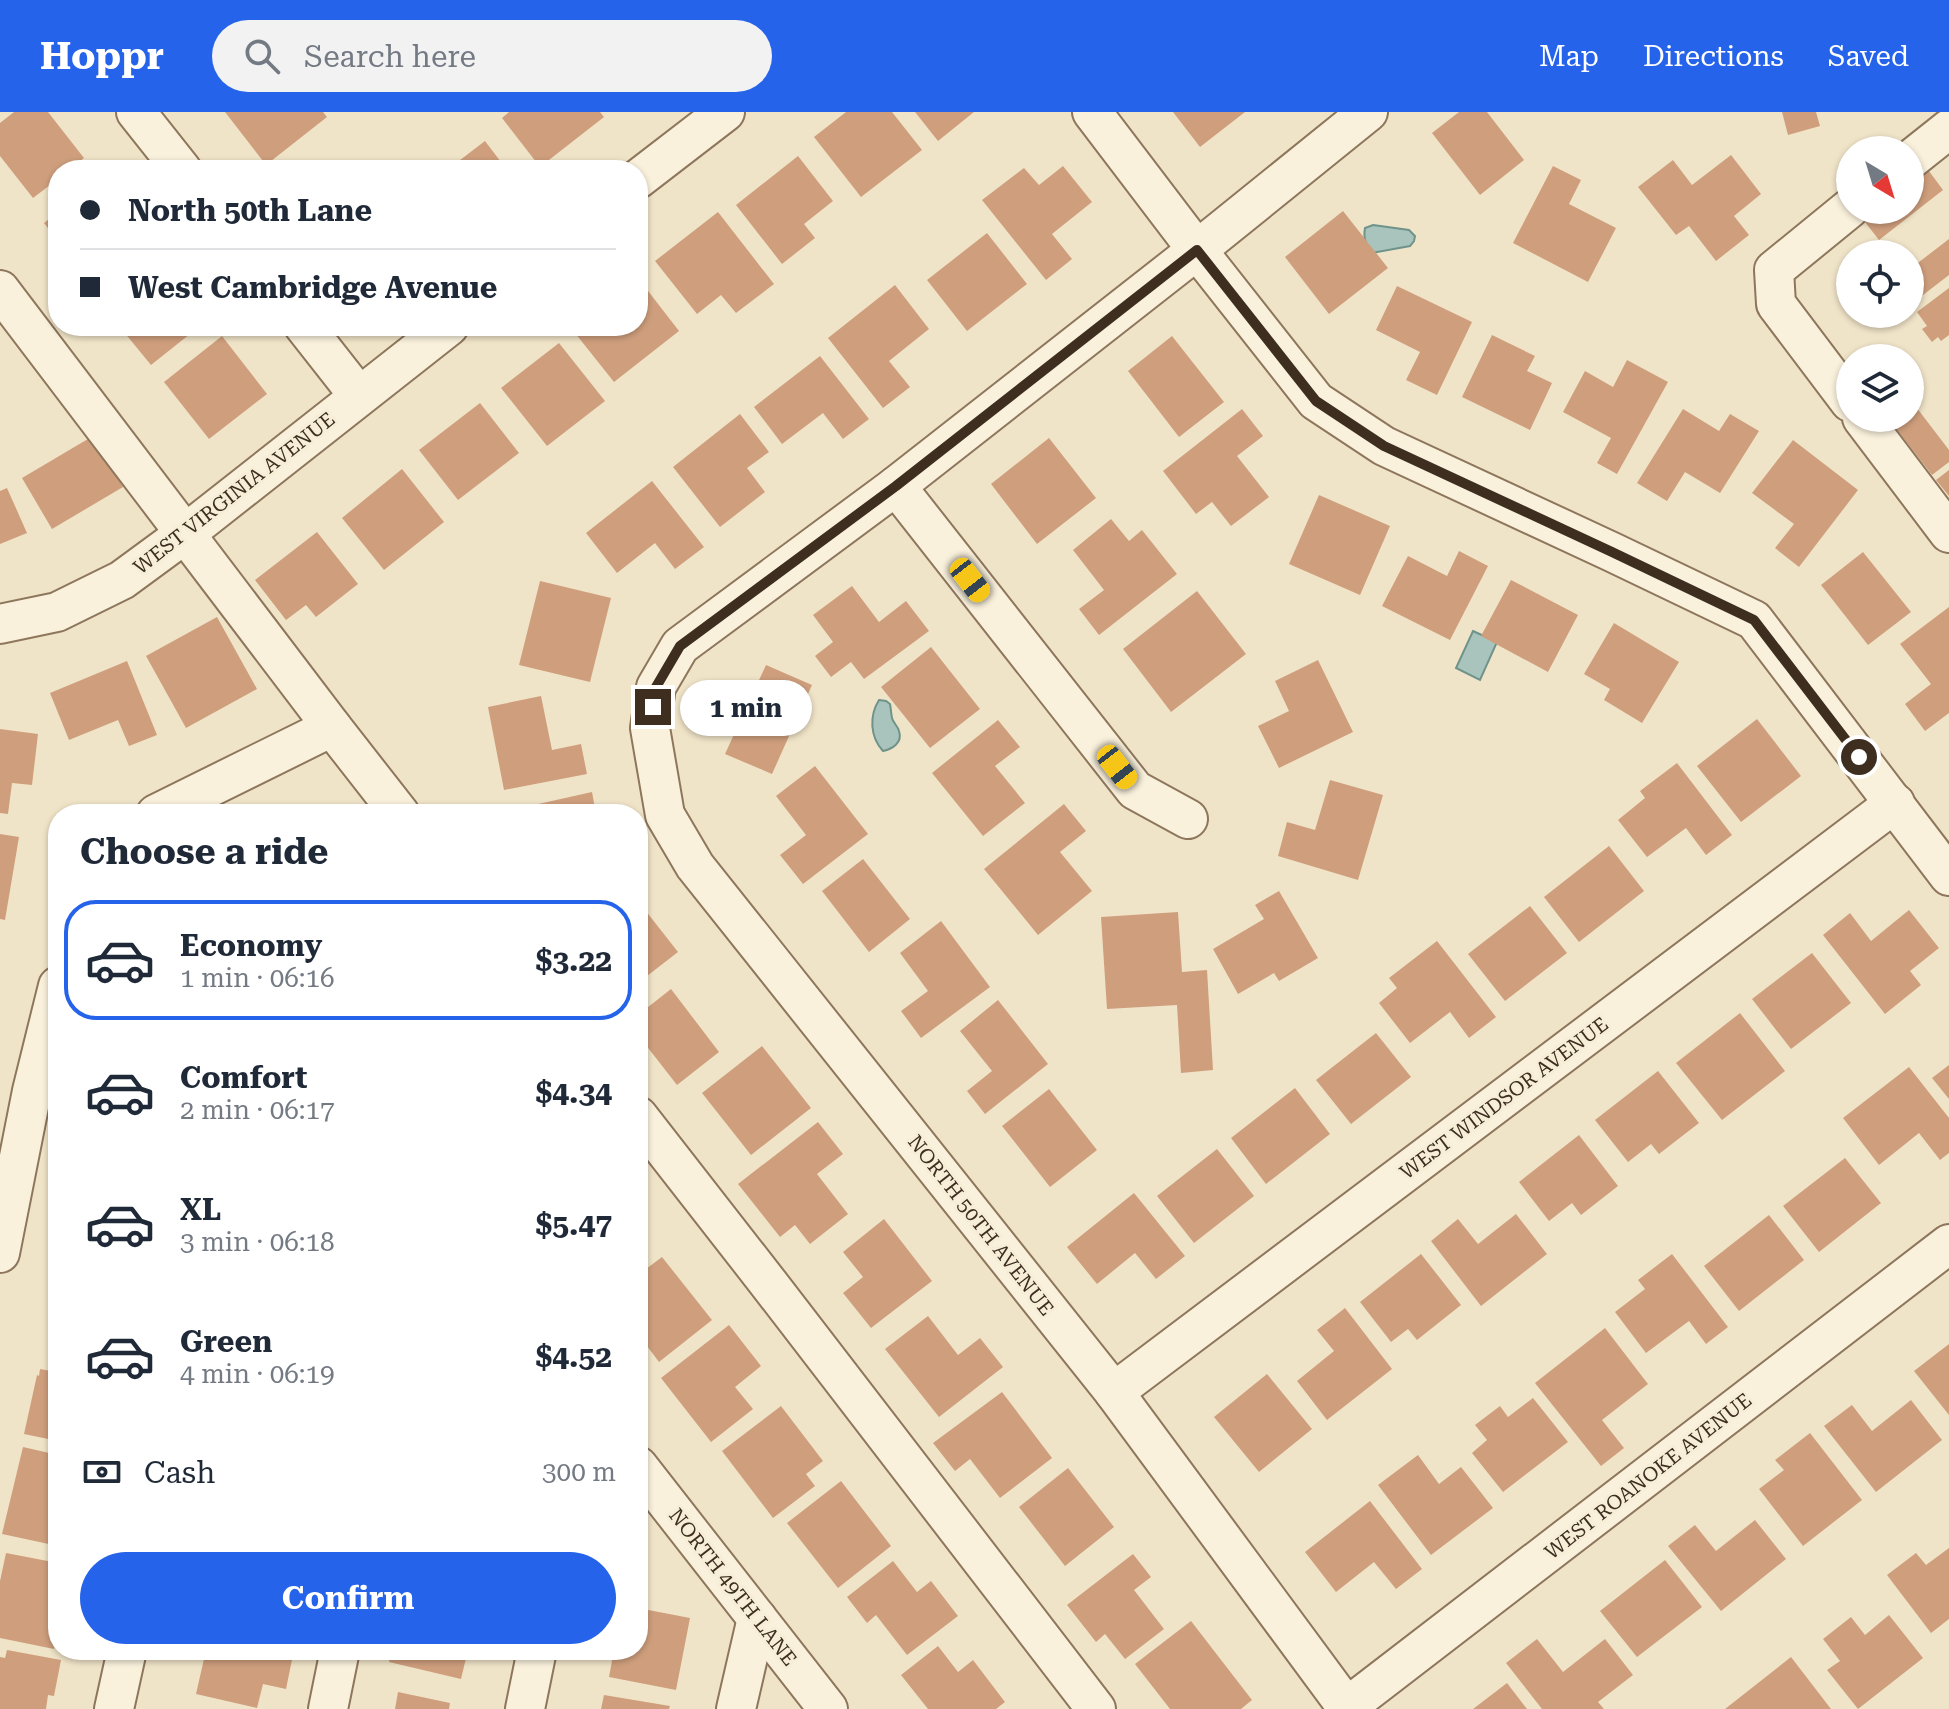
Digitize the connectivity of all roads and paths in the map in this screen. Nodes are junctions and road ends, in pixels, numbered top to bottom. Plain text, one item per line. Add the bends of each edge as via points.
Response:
1 (136, 112) edge
2 (725, 112) edge
3 (1092, 112) edge
4 (1368, 112) edge
5 (1949, 129) edge
6 (1924, 149) edge
7 (174, 160) edge
8 (648, 171) edge
9 (1836, 219) edge
10 (1197, 250) junction
11 (0, 290) edge
12 (312, 336) edge
13 (436, 336) edge
14 (1836, 383) edge
15 (359, 396) junction
16 (1873, 432) edge
17 (896, 486) junction
18 (186, 533) junction
19 (1949, 533) edge
20 (0, 624) edge
21 (332, 727) junction
22 (1895, 803) junction
23 (176, 804) edge
24 (392, 804) edge
25 (1188, 819) dead end
26 (1949, 876) edge
27 (48, 1023) edge
28 (30, 1090) edge
29 (648, 1129) edge
30 (1949, 1244) edge
31 (0, 1253) edge
32 (1114, 1392) junction
33 (648, 1479) edge
34 (757, 1618) junction
35 (125, 1660) edge
36 (338, 1660) edge
37 (535, 1660) edge
38 (1348, 1708) edge
39 (114, 1709) edge
40 (328, 1709) edge
41 (525, 1709) edge
42 (736, 1709) edge
43 (828, 1709) edge
44 (1096, 1709) edge

1 - 7 street
2 - 8 street
3 - 10 street
4 - 10 street, NORTH 50TH AVENUE
5 - 6 street
9 - 14 street via 1774,270 1776,304
10 - 17 street, NORTH 50TH AVENUE
10 - 22 street via 1316,401 1328,409 1384,446 1754,620
11 - 18 street
12 - 15 street
13 - 15 street, WEST VIRGINIA AVENUE
15 - 18 street, WEST VIRGINIA AVENUE
16 - 19 street
17 - 25 street via 1135,790
17 - 32 street, NORTH 50TH AVENUE via 680,646 656,687 650,728 665,815 695,866
18 - 20 street, WEST VIRGINIA AVENUE via 122,580 57,612
18 - 21 street
21 - 23 street
21 - 24 street
22 - 26 street
22 - 32 street, WEST WINDSOR AVENUE
27 - 28 street
28 - 31 street
29 - 44 street
30 - 38 street, WEST ROANOKE AVENUE
32 - 38 street, NORTH 50TH AVENUE
33 - 34 street, NORTH 49TH LANE
34 - 42 street
34 - 43 street, NORTH 49TH LANE
35 - 39 street
36 - 40 street
37 - 41 street

